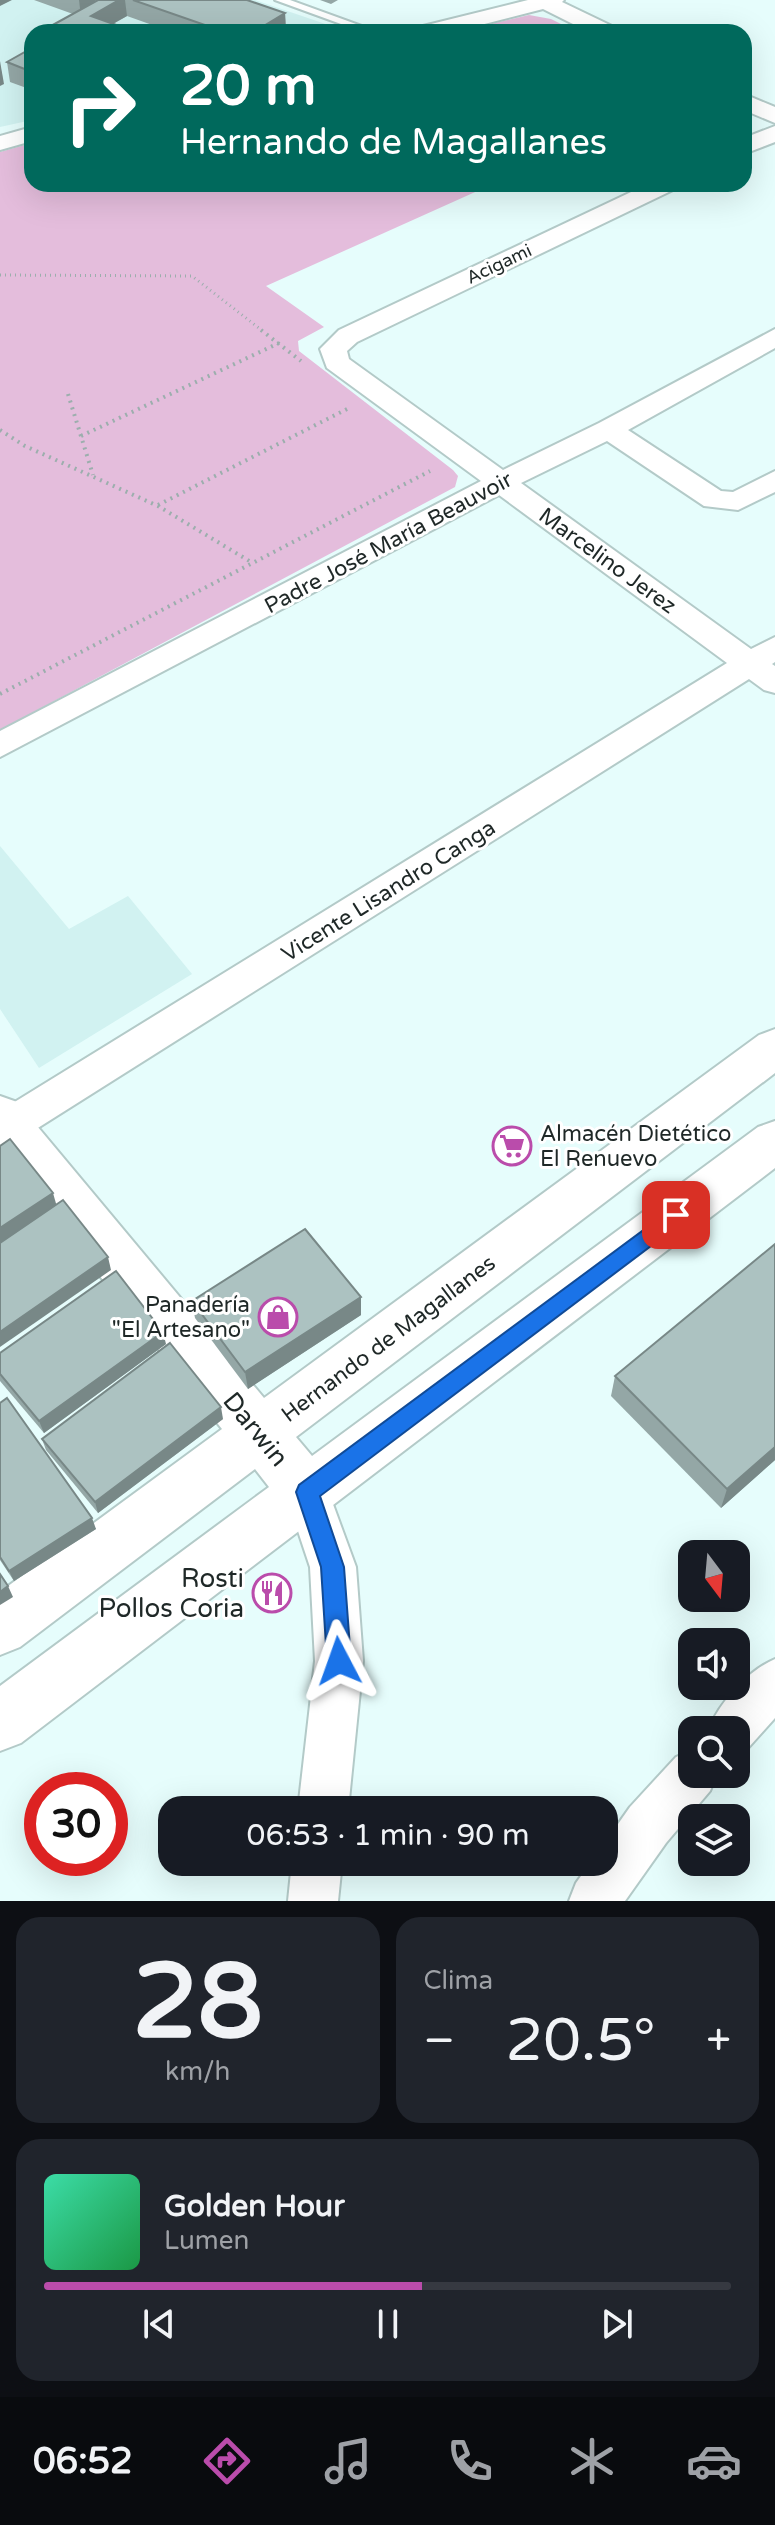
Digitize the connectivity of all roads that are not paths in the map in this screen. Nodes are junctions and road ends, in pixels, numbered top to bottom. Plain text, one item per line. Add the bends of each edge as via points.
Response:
1 (280, 0) edge
2 (458, 0) edge
3 (549, 1) edge
4 (471, 21) junction
5 (350, 24) edge
6 (459, 24) edge
7 (591, 24) edge
8 (775, 89) edge
9 (752, 97) edge
10 (752, 104) edge
11 (775, 116) edge
12 (775, 133) edge
13 (24, 136) edge
14 (0, 143) edge
15 (752, 143) edge
16 (650, 192) edge
17 (775, 337) edge
18 (322, 359) joint
19 (609, 429) junction
20 (775, 480) edge
21 (501, 482) junction
22 (767, 664) edge
23 (0, 745) edge
24 (775, 1048) edge
25 (3, 1125) edge
26 (775, 1141) edge
27 (260, 1434) junction
28 (307, 1492) junction
29 (0, 1627) edge
30 (775, 1683) edge
31 (745, 1716) edge
32 (0, 1722) edge
33 (681, 1788) edge
34 (325, 1796) edge
35 (316, 1876) edge
36 (313, 1901) edge
37 (594, 1901) edge

1 - 5 lane
2 - 4 street
3 - 4 street
3 - 7 street
4 - 6 street
8 - 9 street
10 - 11 street
12 - 15 street
13 - 14 street
16 - 18 street, Acigami via 348,336
17 - 19 street, Padre José María Beauvoir
18 - 21 street, Marcelino Jerez via 336,362
19 - 20 street via 714,500 738,501
19 - 21 street, Padre José María Beauvoir
21 - 22 street, Marcelino Jerez
21 - 23 street, Padre José María Beauvoir
22 - 25 street, Vicente Lisandro Canga
24 - 27 main road, Hernando de Magallanes
25 - 27 main road, Darwin
26 - 28 main road
27 - 28 main road, Darwin
27 - 29 main road, Hernando de Magallanes
28 - 32 main road
28 - 34 street, Darwin via 333,1567 339,1661
30 - 31 street
33 - 37 street
35 - 36 street

